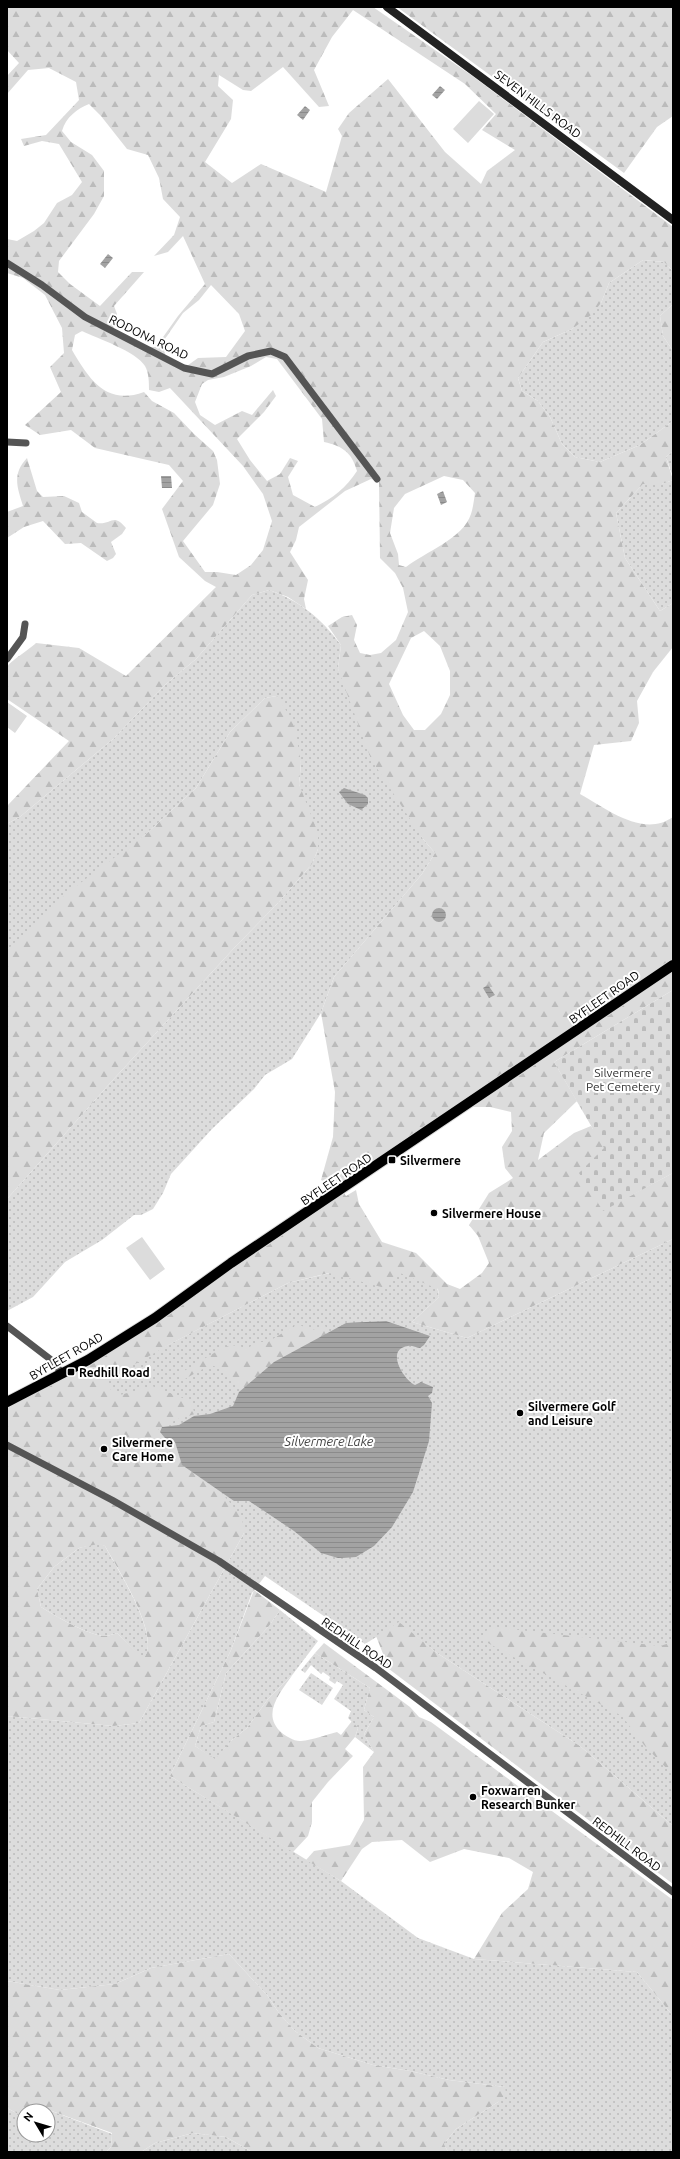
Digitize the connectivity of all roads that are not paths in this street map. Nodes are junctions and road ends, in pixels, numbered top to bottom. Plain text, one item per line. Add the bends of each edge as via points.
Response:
1 (388, 7) edge
2 (673, 220) edge
3 (7, 263) edge
4 (7, 442) edge
5 (26, 443) dead end
6 (377, 479) dead end
7 (25, 624) dead end
8 (7, 660) edge
9 (673, 965) edge
10 (7, 1326) edge
11 (63, 1374) junction
12 (7, 1402) edge
13 (7, 1445) edge
14 (673, 1892) edge

1 - 2 main road, SEVEN HILLS ROAD
3 - 6 street, RODONA ROAD via 85,317 184,368 212,374 248,356 270,351 284,356
4 - 5 street
7 - 8 street via 23,637
9 - 11 main road, BYFLEET ROAD via 232,1263 155,1318
10 - 11 street via 50,1359
11 - 12 main road, BYFLEET ROAD
13 - 14 street, REDHILL ROAD via 112,1500 219,1561 376,1668

